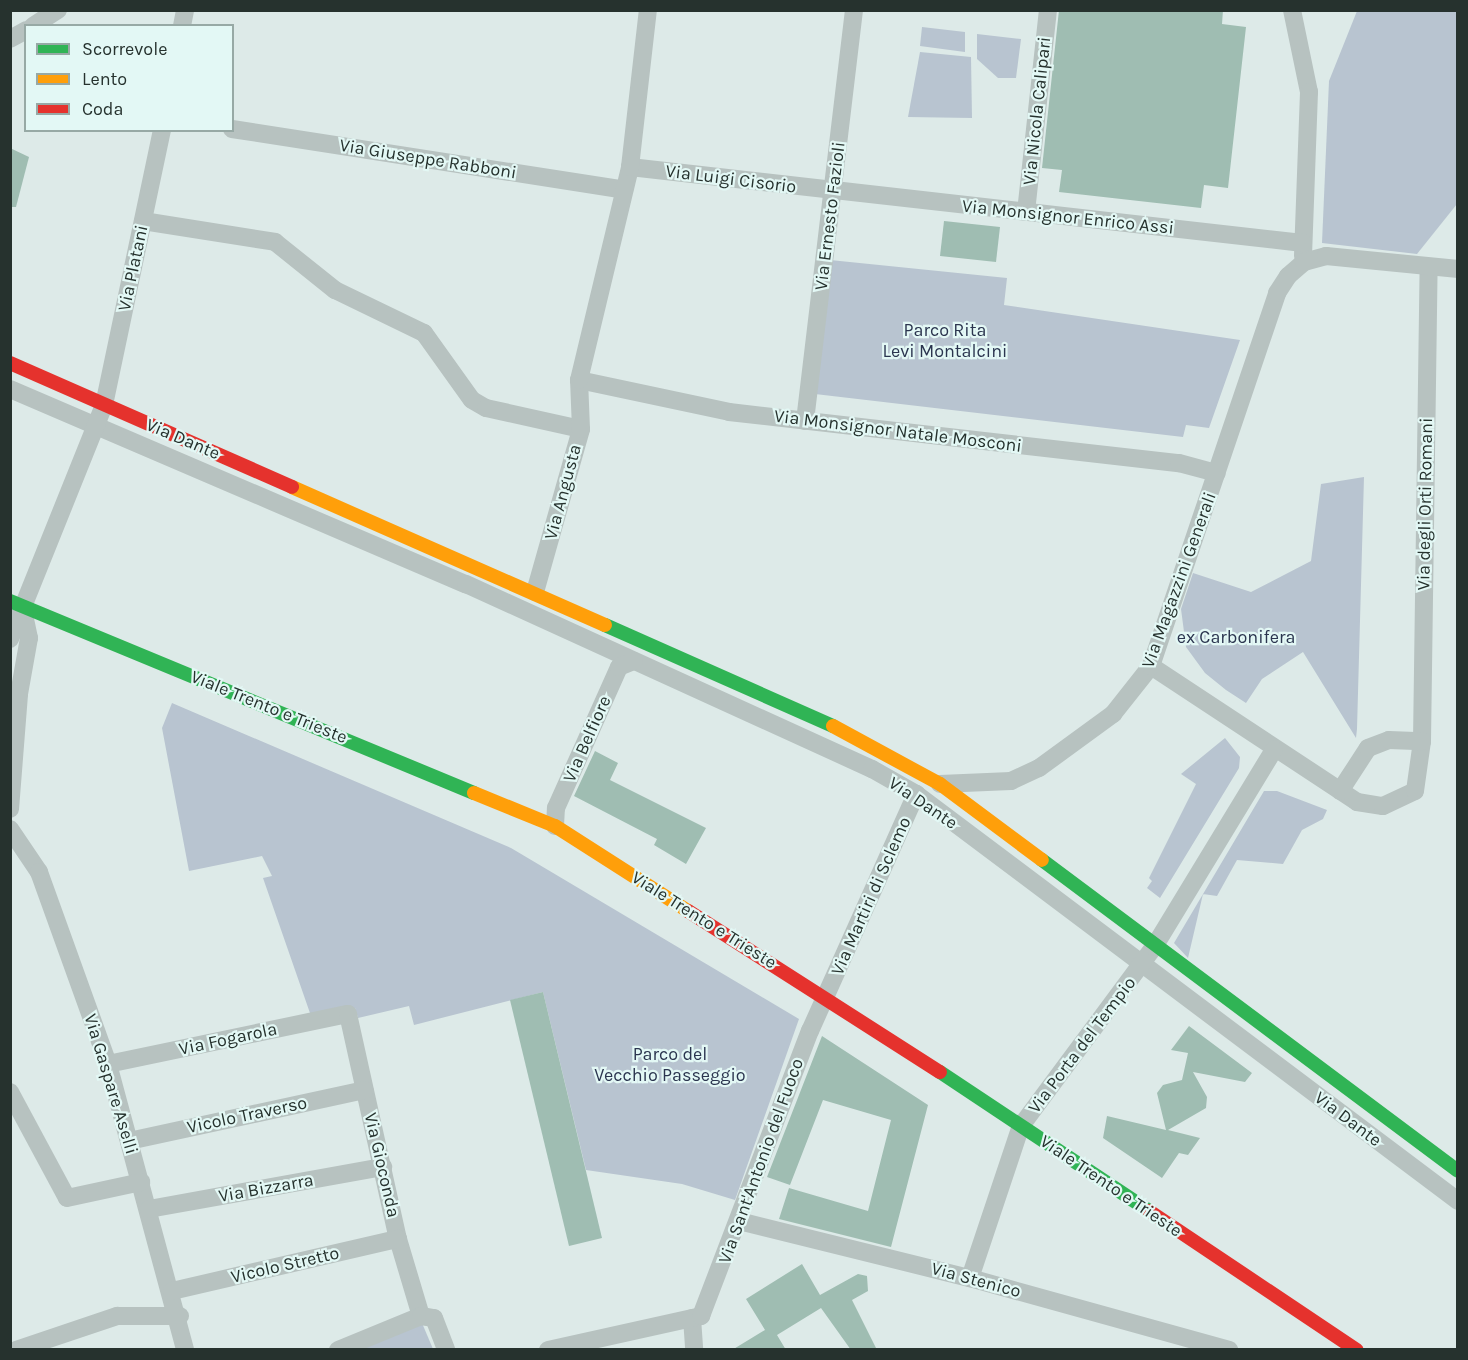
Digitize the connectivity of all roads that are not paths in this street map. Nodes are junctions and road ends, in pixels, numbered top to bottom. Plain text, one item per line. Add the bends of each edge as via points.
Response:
1 (58, 10) edge
2 (648, 10) edge
3 (854, 10) edge
4 (1048, 10) edge
5 (1292, 10) edge
6 (36, 24) edge
7 (24, 31) edge
8 (10, 39) edge
9 (234, 129) edge
10 (162, 132) edge
11 (630, 167) junction
12 (624, 190) junction
13 (833, 190) junction
14 (1026, 212) junction
15 (143, 222) junction
16 (1303, 243) junction
17 (1304, 262) junction
18 (1429, 267) junction
19 (1458, 268) edge
20 (10, 363) edge
21 (579, 380) junction
22 (10, 389) edge
23 (104, 405) junction
24 (805, 420) junction
25 (95, 427) junction
26 (580, 429) junction
27 (1218, 473) junction
28 (357, 514) junction
29 (322, 523) junction
30 (444, 552) junction
31 (466, 584) junction
32 (536, 592) junction
33 (16, 603) edge
34 (10, 639) edge
35 (605, 648) junction
36 (634, 661) junction
37 (1151, 666) junction
38 (725, 676) junction
39 (681, 682) junction
40 (1422, 741) junction
41 (1274, 750) junction
42 (940, 784) junction
43 (1340, 791) junction
44 (916, 794) junction
45 (10, 810) edge
46 (532, 814) junction
47 (555, 826) junction
48 (10, 829) edge
49 (1154, 947) junction
50 (1142, 964) junction
51 (827, 998) junction
52 (348, 1014) joint
53 (1238, 1036) junction
54 (1280, 1039) junction
55 (108, 1064) junction
56 (365, 1090) junction
57 (10, 1092) edge
58 (1021, 1126) junction
59 (129, 1141) junction
60 (382, 1167) junction
61 (1458, 1171) edge
62 (141, 1182) junction
63 (1458, 1201) edge
64 (149, 1209) junction
65 (739, 1221) junction
66 (398, 1239) junction
67 (970, 1278) junction
68 (172, 1291) junction
69 (180, 1316) junction
70 (421, 1316) junction
71 (693, 1318) junction
72 (624, 1341) edge
73 (1346, 1346) edge
74 (1210, 1348) edge
75 (554, 1349) edge
76 (16, 1350) edge
77 (185, 1350) edge
78 (338, 1350) edge
79 (446, 1350) edge
80 (694, 1350) edge
81 (1229, 1350) edge

1 - 6 street
2 - 11 street
3 - 13 street, Via Ernesto Fazioli
4 - 14 street, Via Nicola Calipari
5 - 16 street via 1309,92
7 - 8 street
9 - 12 street, Via Giuseppe Rabboni
10 - 15 street, Via Platani
11 - 12 street
11 - 13 street, Via Luigi Cisorio
12 - 21 street
13 - 14 street, Via Monsignor Enrico Assi
13 - 24 street, Via Ernesto Fazioli
14 - 16 street, Via Monsignor Enrico Assi
15 - 23 street, Via Platani
15 - 26 street, Via Angusta via 275,242 335,290 424,333 472,400 486,408
16 - 17 street
17 - 18 street via 1326,256
17 - 27 street, Via Magazzini Generali via 1277,293
18 - 19 street
18 - 40 street, Via degli Orti Romani
20 - 23 main road, Via Dante
21 - 24 street, Via Monsignor Natale Mosconi via 729,412
21 - 26 street
22 - 25 street, Via Dante
23 - 25 street, Via Platani
23 - 28 main road, Via Dante
24 - 27 street, Via Monsignor Natale Mosconi via 1179,464
25 - 29 street, Via Dante
25 - 33 street, Via Platani
26 - 32 street, Via Angusta
27 - 37 street, Via Magazzini Generali
28 - 29 street
28 - 30 main road, Via Dante
29 - 31 street, Via Dante
30 - 31 street
30 - 32 main road, Via Dante
31 - 35 street, Via Dante
32 - 38 main road, Via Dante
33 - 34 street
33 - 45 street via 29,638 19,694
33 - 46 main road, Viale Trento e Trieste
35 - 36 street, Via Dante
35 - 46 street, Via Belfiore via 606,668 544,805
36 - 39 street, Via Dante
36 - 47 street, Via Belfiore via 619,667 556,808
37 - 41 street, Via degli Orti Romani
37 - 42 street, Via Magazzini Generali via 1113,714 1039,768 1011,781
38 - 39 street
38 - 42 main road, Via Dante via 871,743
39 - 44 street, Via Dante via 872,769
40 - 43 street via 1389,740 1368,748
40 - 43 street, Via degli Orti Romani via 1419,779 1407,798 1371,805
41 - 43 street, Via degli Orti Romani
41 - 49 street
42 - 49 main road, Via Dante
44 - 50 street, Via Dante
44 - 51 street, Via Martiri di Sclemo
46 - 47 main road, Viale Trento e Trieste
47 - 51 main road, Viale Trento e Trieste
48 - 55 street, Via Gaspare Aselli via 39,872
49 - 50 street
49 - 54 main road, Via Dante
50 - 53 street, Via Dante
50 - 58 street, Via Porta del Tempio
51 - 58 main road, Viale Trento e Trieste
51 - 65 street, Via Sant'Antonio del Fuoco via 810,1030
52 - 55 street, Via Fogarola
52 - 56 street, Via Gioconda
53 - 54 street
53 - 63 street, Via Dante
54 - 61 main road, Via Dante
55 - 59 street, Via Gaspare Aselli
56 - 59 street, Vicolo Traverso
56 - 60 street, Via Gioconda
57 - 62 street via 67,1198
58 - 67 street, Via Porta del Tempio
58 - 73 main road, Viale Trento e Trieste
59 - 62 street, Via Gaspare Aselli
60 - 64 street, Via Bizzarra
60 - 66 street, Via Gioconda
62 - 64 street, Via Gaspare Aselli
64 - 68 street, Via Gaspare Aselli
65 - 67 street, Via Stenico
65 - 71 street, Via Sant'Antonio del Fuoco via 708,1300 700,1316
66 - 68 street, Vicolo Stretto
66 - 70 street, Via Gioconda
67 - 74 street, Via Stenico
68 - 69 street, Via Gaspare Aselli
69 - 76 street via 117,1316
69 - 77 street, Via Gaspare Aselli
70 - 78 street
70 - 79 street via 434,1318
71 - 72 street
71 - 80 street
72 - 75 street
74 - 81 street

